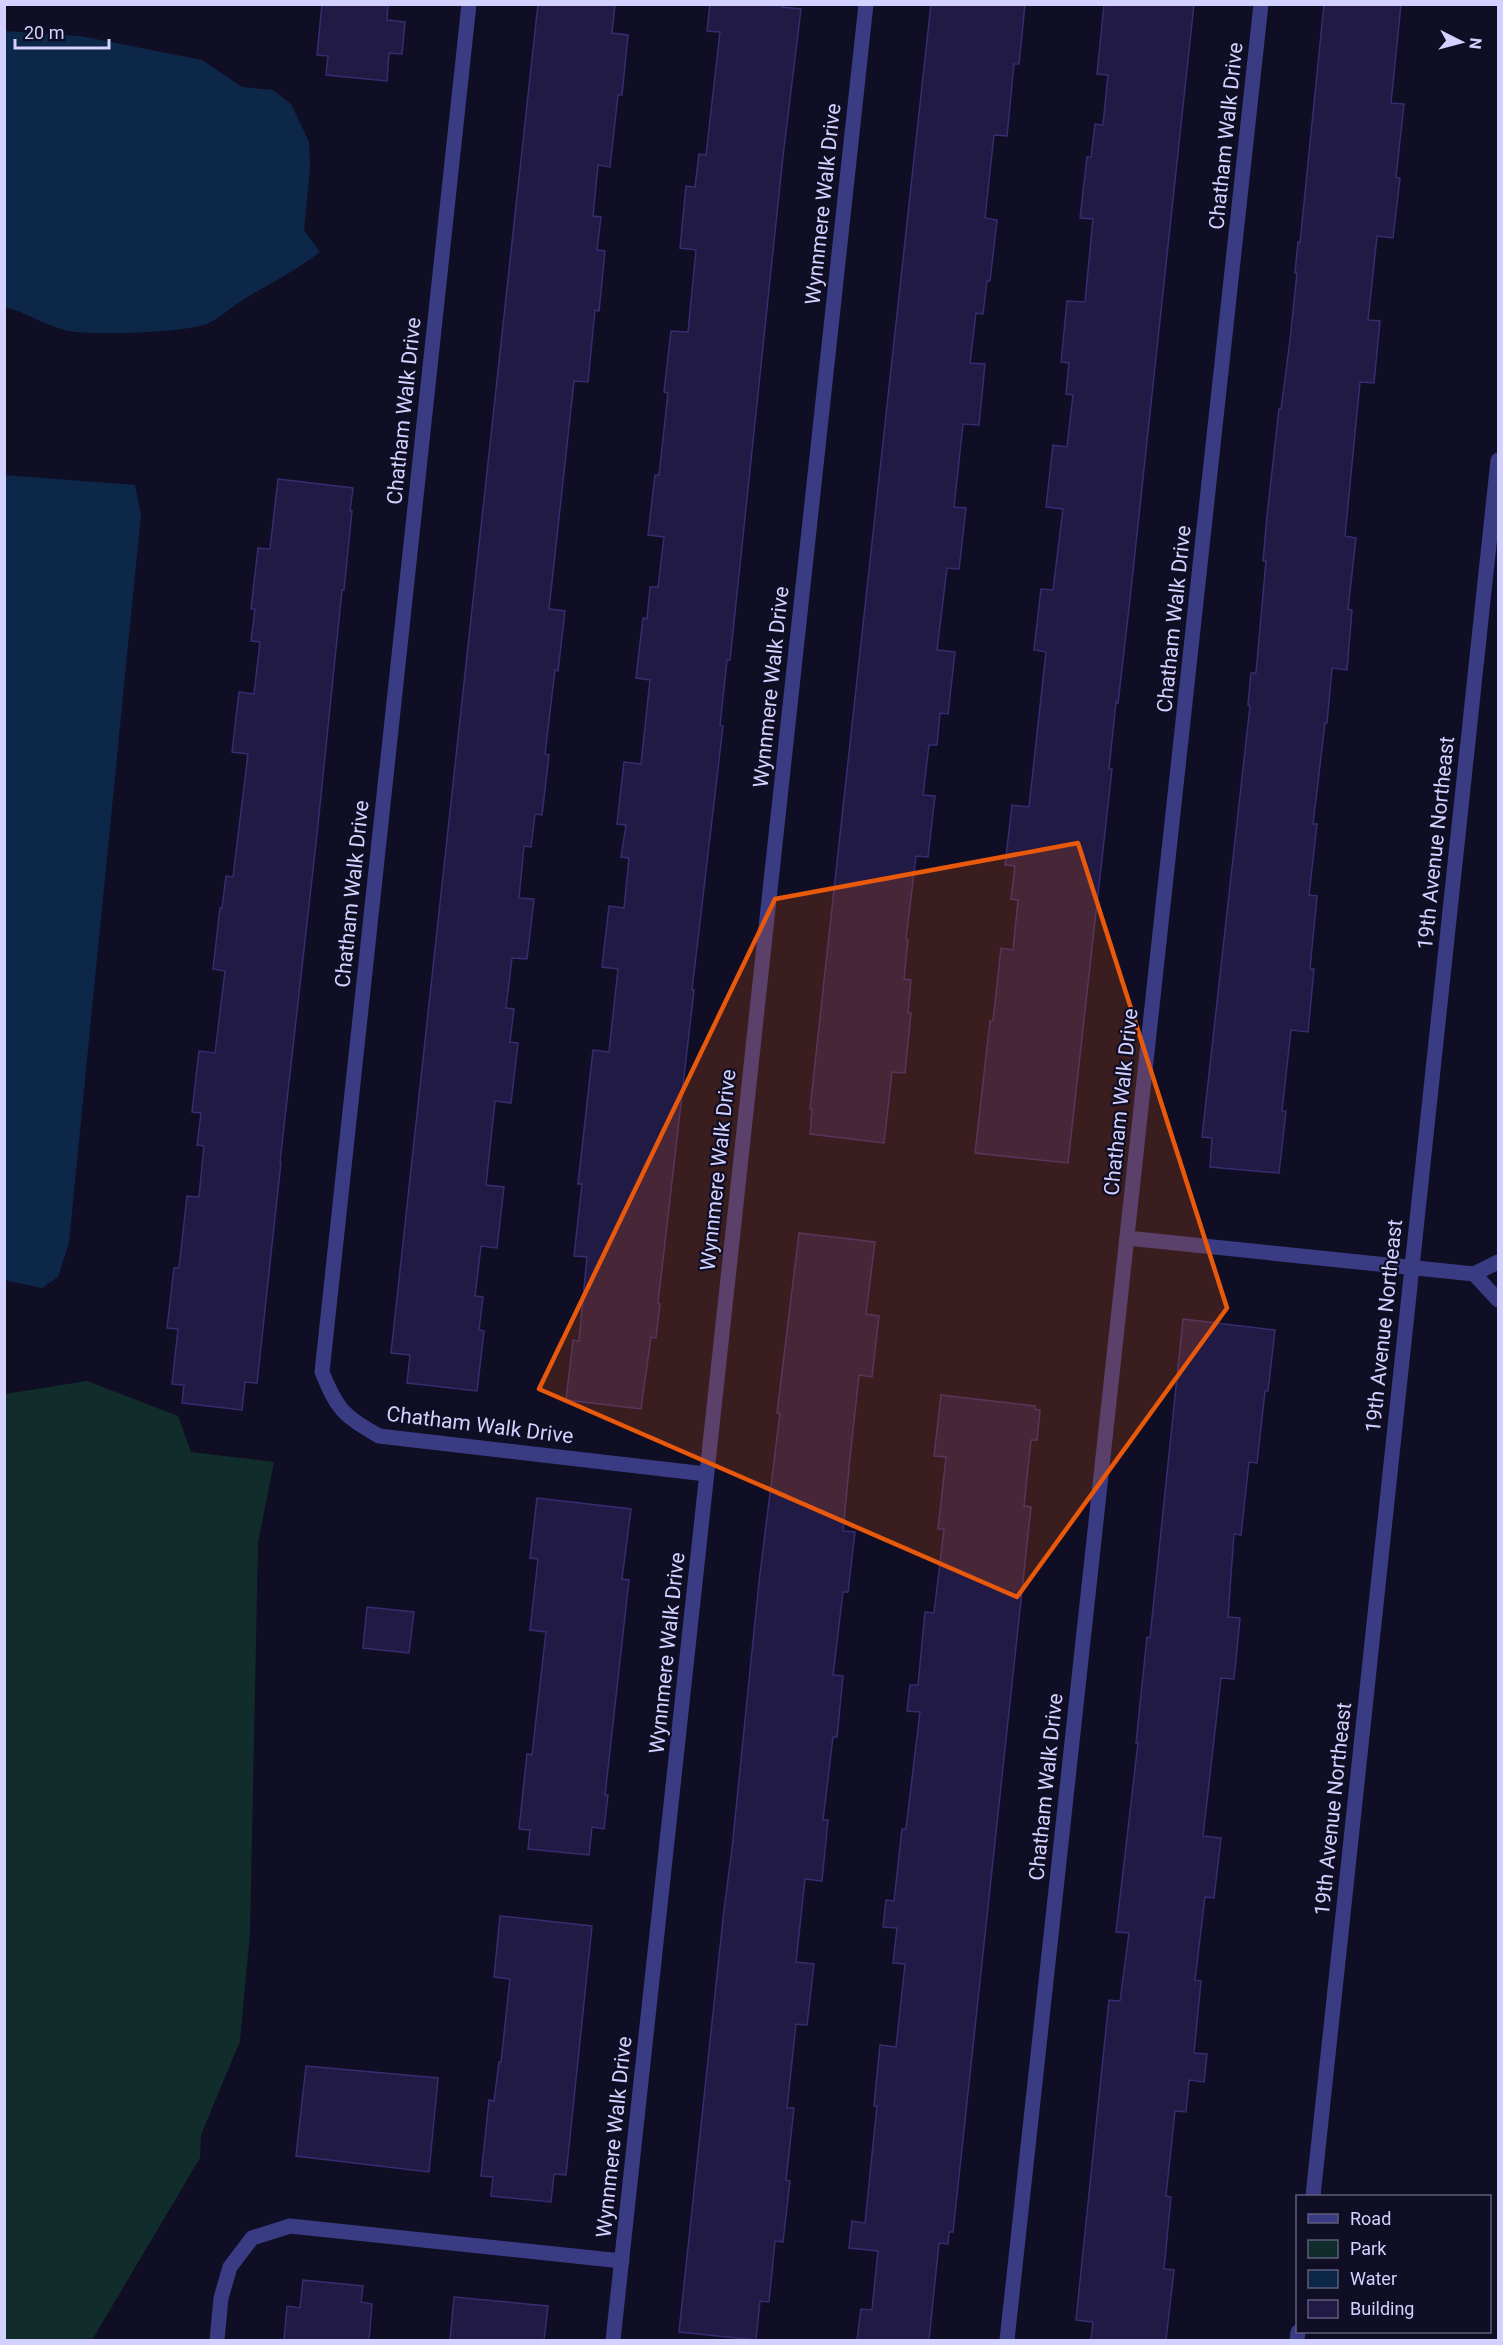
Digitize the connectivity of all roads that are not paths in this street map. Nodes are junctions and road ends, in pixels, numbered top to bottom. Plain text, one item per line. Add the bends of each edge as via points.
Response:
1 (469, 4) edge
2 (866, 4) edge
3 (1262, 4) edge
4 (1498, 460) edge
5 (1127, 1238) junction
6 (1498, 1262) edge
7 (1412, 1268) junction
8 (1474, 1274) junction
9 (1498, 1300) edge
10 (706, 1474) junction
11 (1312, 2195) edge
12 (622, 2261) junction
13 (217, 2340) edge
14 (613, 2340) edge
15 (1006, 2340) edge

1 - 10 street, Chatham Walk Drive via 322,1372 333,1398 348,1418 379,1436
2 - 10 street, Wynnmere Walk Drive
3 - 5 street, Chatham Walk Drive
4 - 7 street, 19th Avenue Northeast
5 - 7 street
5 - 15 street, Chatham Walk Drive
6 - 8 street
7 - 8 street
7 - 11 street, 19th Avenue Northeast
8 - 9 street
10 - 12 street, Wynnmere Walk Drive
12 - 13 street via 290,2226 252,2238 230,2267 221,2298
12 - 14 street, Wynnmere Walk Drive

